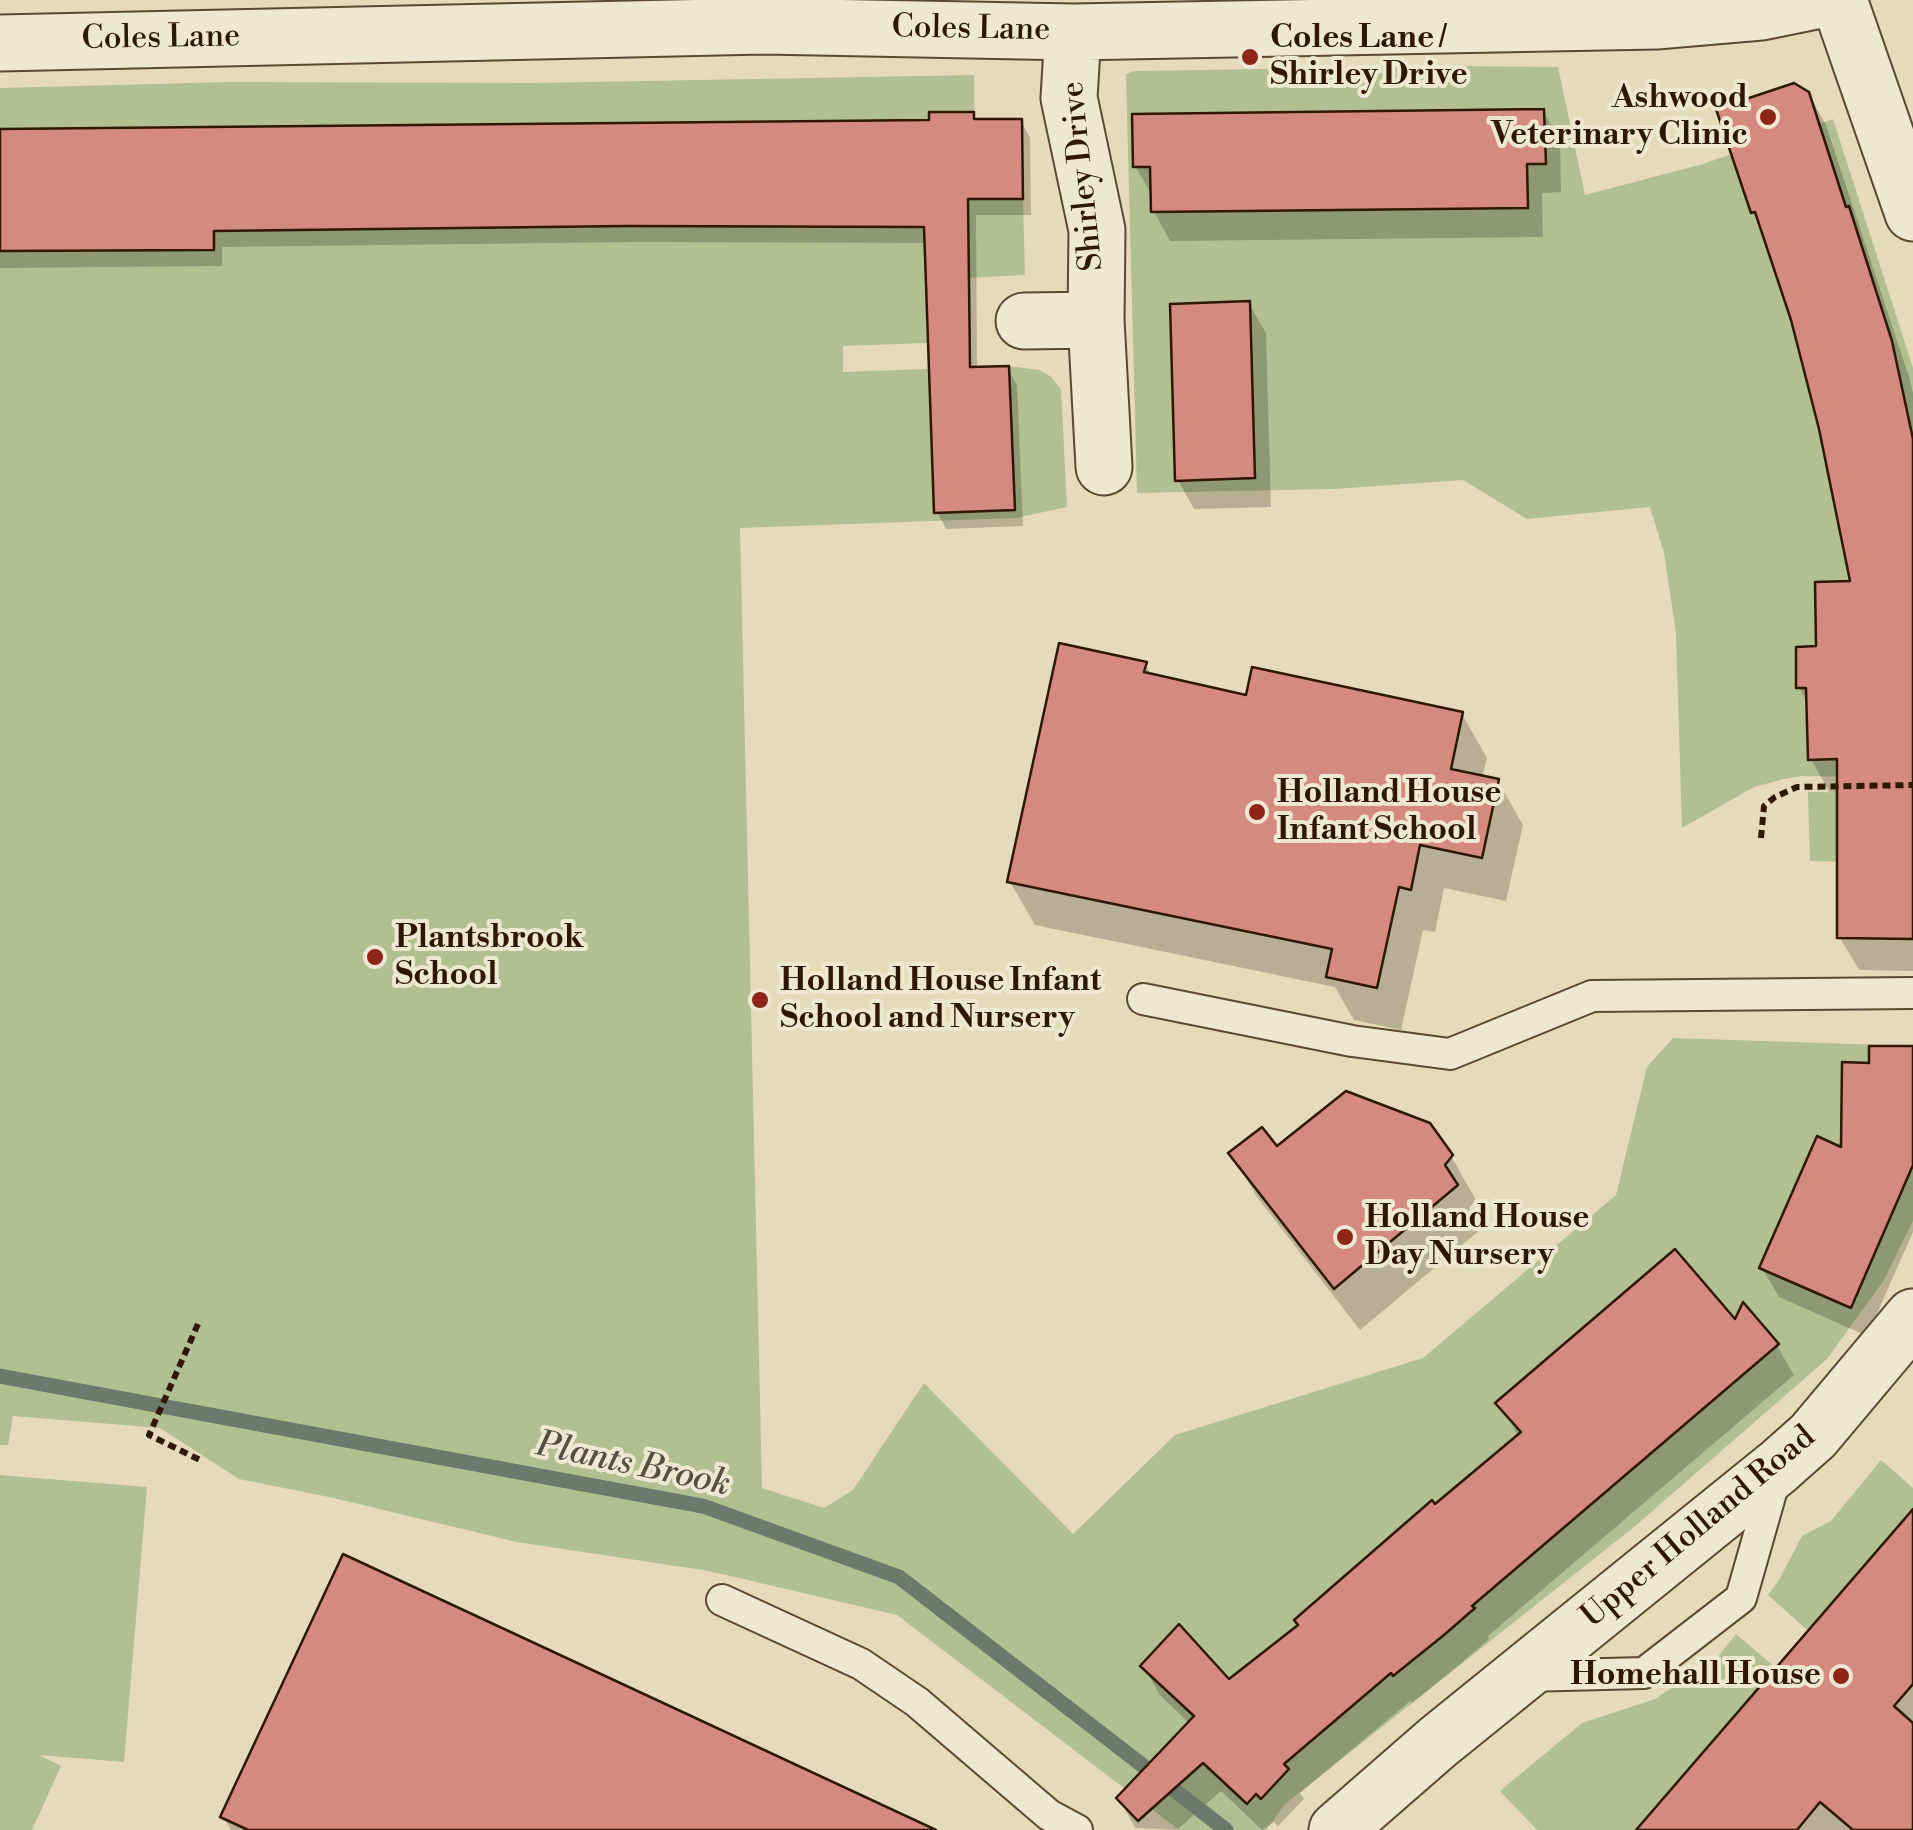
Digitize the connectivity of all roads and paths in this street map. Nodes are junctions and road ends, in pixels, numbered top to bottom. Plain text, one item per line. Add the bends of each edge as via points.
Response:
1 (1820, 0) edge
2 (1839, 0) edge
3 (764, 13) edge
4 (1074, 32) junction
5 (0, 42) edge
6 (1913, 213) edge
7 (1096, 320) junction
8 (1024, 321) dead end
9 (1104, 467) dead end
10 (1913, 785) edge
11 (1761, 838) dead end
12 (1913, 993) edge
13 (1143, 999) dead end
14 (1910, 1321) edge
15 (198, 1324) dead end
16 (200, 1460) dead end
17 (1778, 1467) junction
18 (722, 1600) dead end
19 (1521, 1676) junction
20 (1077, 1830) edge
21 (1337, 1830) edge

1 - 4 street, Coles Lane via 1656,21
2 - 6 street
3 - 4 street, Coles Lane
3 - 5 street, Coles Lane
4 - 7 street, Shirley Drive via 1069,98 1096,230
7 - 8 street, Shirley Drive
7 - 9 street, Shirley Drive
10 - 11 path via 1797,787 1764,806
12 - 13 lane via 1592,996 1450,1054
14 - 17 street, Upper Holland Road
15 - 16 path via 150,1435
17 - 19 street, Upper Holland Road
17 - 19 lane via 1741,1598 1644,1673
18 - 20 lane via 861,1664 917,1702 1049,1815
19 - 21 street, Upper Holland Road

